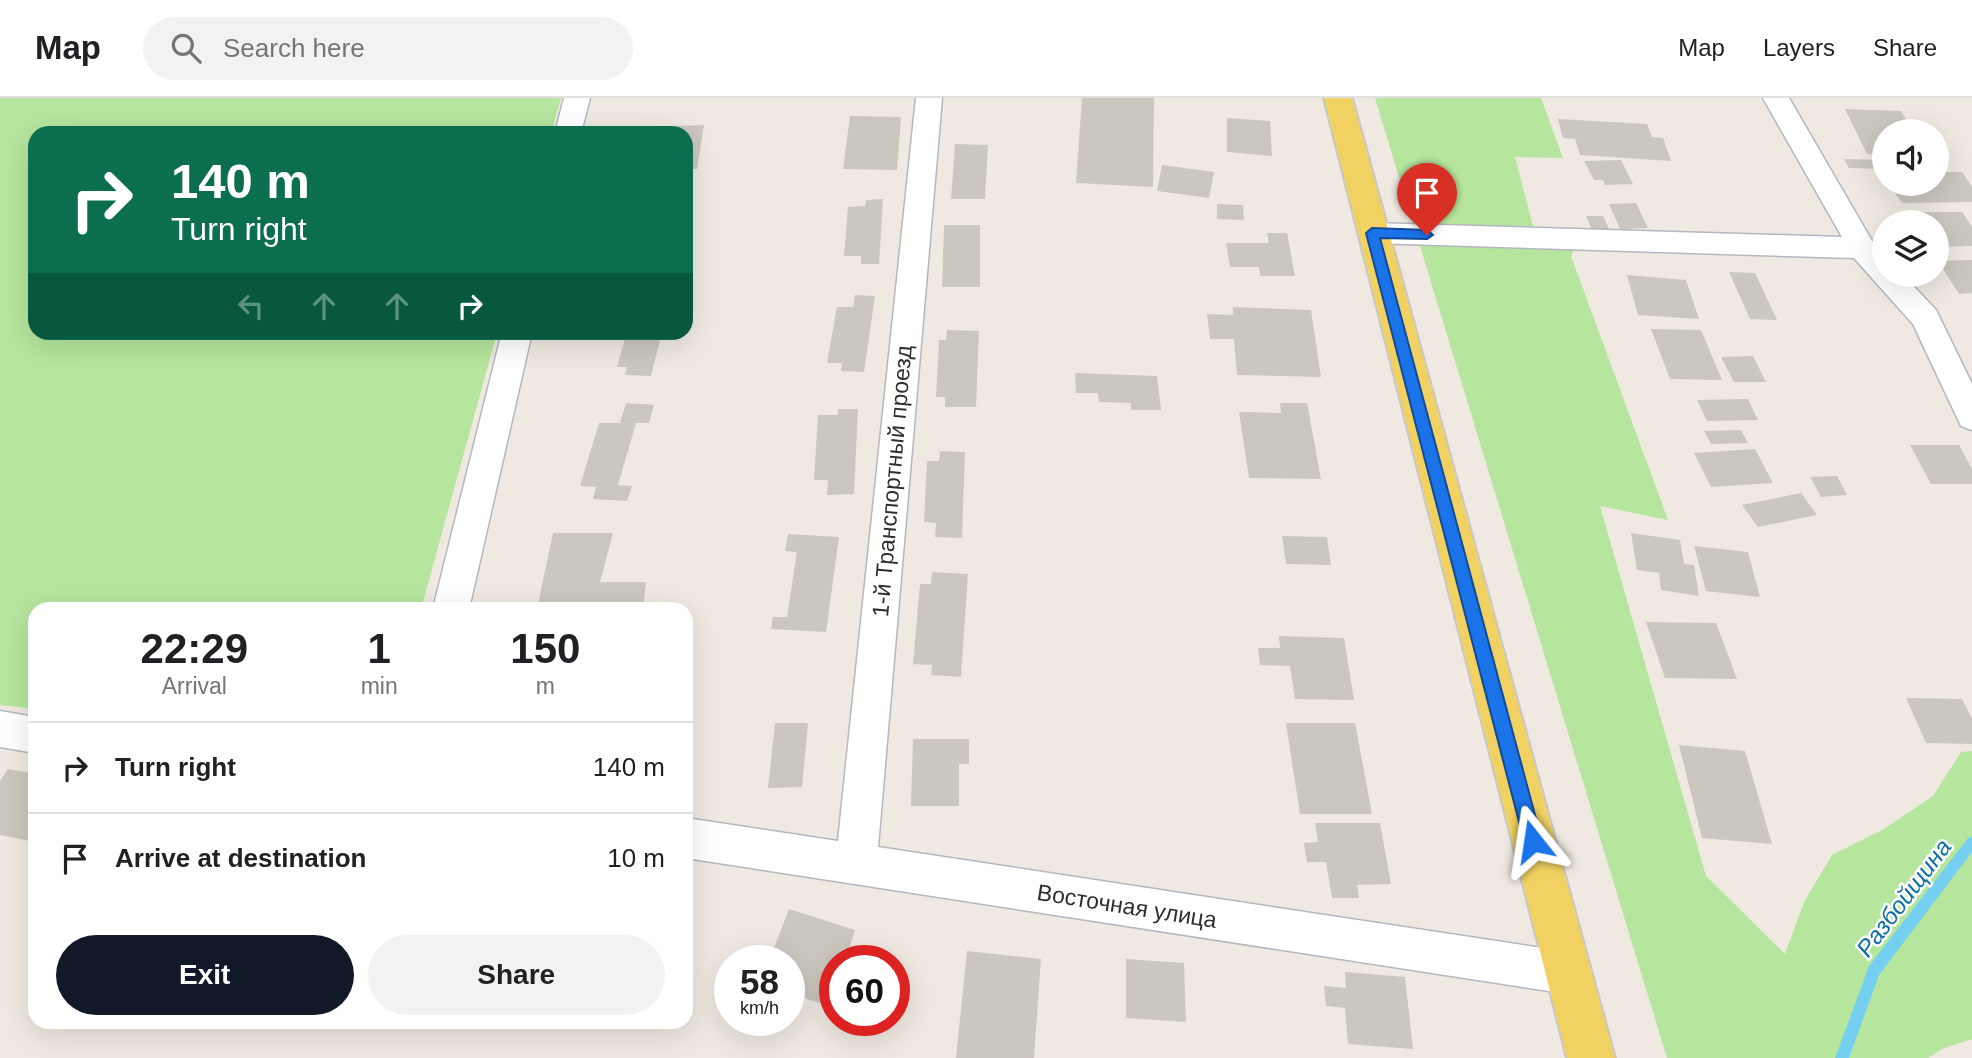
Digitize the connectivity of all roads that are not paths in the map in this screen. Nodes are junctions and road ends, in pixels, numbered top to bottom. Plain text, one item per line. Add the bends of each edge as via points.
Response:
1 (577, 98) edge
2 (929, 98) edge
3 (1338, 98) edge
4 (1776, 98) edge
5 (570, 126) edge
6 (1372, 233) junction
7 (1862, 248) junction
8 (1872, 259) edge
9 (1897, 287) edge
10 (515, 340) edge
11 (1972, 417) edge
12 (453, 602) edge
13 (0, 729) edge
14 (28, 734) edge
15 (693, 839) edge
16 (856, 864) junction
17 (1568, 973) junction
18 (1591, 1058) edge

1 - 5 street
2 - 16 street, 1-й Транспортный проезд
3 - 6 main road
4 - 7 street
6 - 7 street
6 - 17 main road
7 - 8 street
9 - 11 street via 1925,318
10 - 12 street
13 - 14 street
15 - 16 street, Восточная улица
16 - 17 street, Восточная улица
17 - 18 main road

